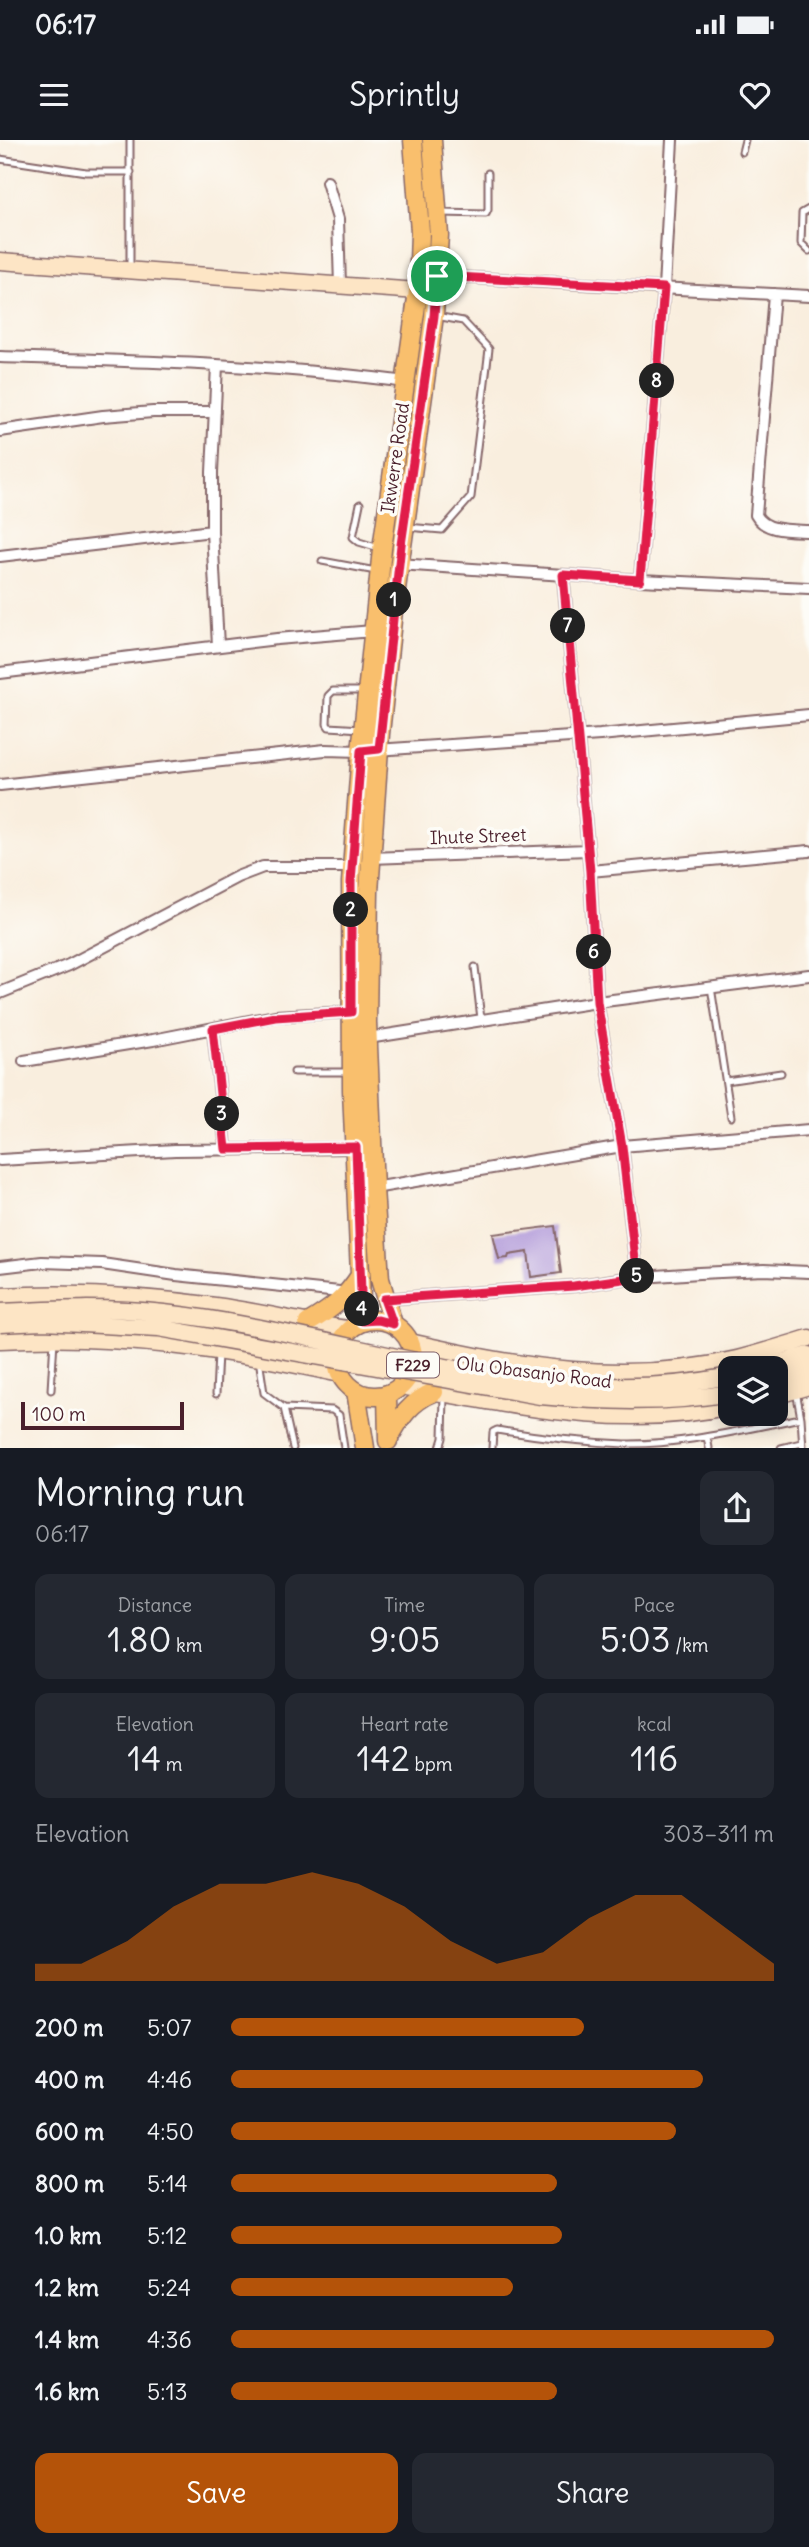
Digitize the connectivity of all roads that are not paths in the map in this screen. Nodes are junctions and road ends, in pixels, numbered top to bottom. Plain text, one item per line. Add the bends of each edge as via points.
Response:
1 (130, 140) edge
2 (414, 140) edge
3 (432, 140) edge
4 (672, 140) edge
5 (744, 140) edge
6 (742, 152) dead end
7 (0, 159) edge
8 (131, 172) junction
9 (488, 173) dead end
10 (327, 182) dead end
11 (809, 209) edge
12 (438, 213) junction
13 (809, 251) edge
14 (0, 261) edge
15 (130, 270) junction
16 (437, 276) junction
17 (340, 286) junction
18 (664, 288) junction
19 (418, 291) junction
20 (774, 294) junction
21 (809, 296) edge
22 (434, 316) junction
23 (0, 357) edge
24 (217, 365) junction
25 (407, 382) junction
26 (215, 412) junction
27 (0, 431) edge
28 (360, 504) dead end
29 (404, 527) junction
30 (212, 531) junction
31 (809, 531) edge
32 (382, 548) junction
33 (0, 556) edge
34 (322, 561) dead end
35 (398, 564) junction
36 (379, 571) junction
37 (563, 575) junction
38 (640, 580) junction
39 (809, 588) edge
40 (373, 631) junction
41 (218, 646) junction
42 (0, 673) edge
43 (367, 691) junction
44 (809, 715) edge
45 (363, 729) junction
46 (577, 736) junction
47 (370, 750) junction
48 (0, 785) edge
49 (588, 850) junction
50 (809, 851) edge
51 (371, 858) junction
52 (352, 867) junction
53 (590, 871) junction
54 (475, 967) dead end
55 (809, 975) edge
56 (711, 987) junction
57 (0, 993) edge
58 (597, 1002) junction
59 (351, 1012) junction
60 (481, 1019) junction
61 (213, 1029) junction
62 (368, 1038) junction
63 (24, 1061) dead end
64 (294, 1072) dead end
65 (352, 1072) junction
66 (781, 1073) dead end
67 (726, 1080) junction
68 (731, 1117) dead end
69 (809, 1130) edge
70 (622, 1146) junction
71 (356, 1147) junction
72 (226, 1149) junction
73 (0, 1160) edge
74 (374, 1188) junction
75 (0, 1267) edge
76 (809, 1272) edge
77 (361, 1274) junction
78 (637, 1277) junction
79 (349, 1293) junction
80 (0, 1296) edge
81 (384, 1299) junction
82 (0, 1312) edge
83 (261, 1314) junction
84 (308, 1323) junction
85 (0, 1324) edge
86 (393, 1324) junction
87 (355, 1325) junction
88 (54, 1337) junction
89 (809, 1338) edge
90 (0, 1340) edge
91 (410, 1342) junction
92 (219, 1349) junction
93 (809, 1355) edge
94 (255, 1356) junction
95 (376, 1361) junction
96 (497, 1361) junction
97 (788, 1361) edge
98 (809, 1370) edge
99 (340, 1374) junction
100 (788, 1377) edge
101 (718, 1378) edge
102 (803, 1389) edge
103 (51, 1390) dead end
104 (394, 1390) junction
105 (356, 1391) junction
106 (439, 1392) junction
107 (216, 1394) dead end
108 (718, 1394) edge
109 (492, 1402) junction
110 (284, 1408) junction
111 (718, 1408) edge
112 (801, 1418) junction
113 (708, 1437) junction
114 (549, 1438) junction
115 (388, 1444) edge
116 (627, 1446) edge
117 (802, 1446) edge
118 (293, 1448) edge
119 (344, 1448) edge
120 (365, 1448) edge
121 (440, 1448) edge
122 (492, 1448) edge
123 (548, 1448) edge
124 (709, 1448) edge
125 (781, 1448) edge

1 - 8 lane
2 - 19 main road, Ikwerre Road / F229 via 420,232
3 - 12 main road, Ikwerre Road / F229
4 - 18 street
5 - 6 lane
7 - 8 lane via 86,172
8 - 15 lane
9 - 12 lane via 486,214
10 - 17 street via 338,219
11 - 13 lane via 803,213 801,243
12 - 16 main road, Ikwerre Road / F229
14 - 15 street
15 - 17 street
16 - 18 street
16 - 22 main road, Ikwerre Road / F229
17 - 19 street
18 - 20 street
18 - 38 street
19 - 25 main road, Ikwerre Road / F229
20 - 21 street
20 - 31 street via 756,515 771,528
22 - 29 main road, Ikwerre Road / F229
22 - 29 lane via 463,321 489,349 471,497 442,530
23 - 24 street
24 - 25 street
24 - 26 street
25 - 32 main road, Ikwerre Road / F229
26 - 27 street via 103,416
26 - 30 street
28 - 32 lane via 354,537
29 - 35 main road, Ikwerre Road / F229
30 - 33 street
30 - 41 street
32 - 36 main road, Ikwerre Road / F229
34 - 36 lane
35 - 37 street
35 - 47 main road, Ikwerre Road / F229
36 - 40 main road, Ikwerre Road / F229
37 - 38 street
37 - 46 street
38 - 39 street
40 - 41 street
40 - 43 main road, Ikwerre Road / F229
41 - 42 street
43 - 45 main road, Ikwerre Road / F229
43 - 45 lane via 333,691 328,696 329,727
44 - 46 street
45 - 47 main road, Ikwerre Road / F229
46 - 47 street
46 - 49 street
47 - 48 street via 325,750
47 - 51 main road, Ikwerre Road / F229
47 - 52 main road, Ikwerre Road / F229
49 - 51 street, Ihute Street
49 - 53 street
50 - 53 street
51 - 62 main road, Ikwerre Road / F229
52 - 57 street via 262,867 69,965
52 - 59 main road, Ikwerre Road / F229
53 - 58 street
54 - 60 lane
55 - 56 street
56 - 58 street
56 - 67 lane
58 - 60 street
58 - 70 street
59 - 61 street via 275,1017
59 - 65 main road, Ikwerre Road / F229
60 - 62 street
61 - 63 street
61 - 72 street
62 - 74 main road, Ikwerre Road / F229
64 - 65 lane
65 - 71 main road, Ikwerre Road / F229
66 - 67 lane
67 - 68 lane
69 - 70 street
70 - 74 street
70 - 78 street
71 - 72 street
71 - 77 main road, Ikwerre Road / F229
72 - 73 street
74 - 81 main road, Ikwerre Road / F229
75 - 79 street via 42,1262 102,1264
76 - 78 street
77 - 79 main road
77 - 87 main road, Ikwerre Road / F229
78 - 81 street via 574,1286
79 - 84 main road
80 - 83 street via 44,1293 149,1298
81 - 86 main road, Ikwerre Road / F229
82 - 95 street, bridge via 87,1309 164,1313 239,1325
83 - 84 street
83 - 94 street via 270,1322 271,1338
84 - 87 street
85 - 95 street, bridge via 159,1328
86 - 87 main road via 378,1320
86 - 91 main road, F229
87 - 99 main road, F229 via 337,1350
88 - 90 street
88 - 92 street
88 - 103 lane
89 - 96 street via 737,1359 652,1371 566,1371
91 - 96 street
91 - 104 main road, F229 via 413,1365
92 - 94 street
92 - 107 lane
93 - 97 street
94 - 99 street
94 - 110 lane via 264,1393
95 - 101 street, Olu Obasanjo Road, bridge via 606,1388 661,1387
95 - 108 street, Olu Obasanjo Road, bridge via 540,1396 598,1402 657,1402
96 - 109 street via 486,1367 478,1384 481,1394
98 - 100 street
99 - 105 main road
102 - 112 lane
104 - 105 main road, F229 via 372,1396
104 - 106 street
104 - 115 main road, F229
105 - 120 main road
106 - 109 street
106 - 115 main road via 423,1396 410,1407
106 - 121 lane
109 - 111 street via 661,1417
110 - 118 lane
110 - 119 lane via 332,1410 339,1415
112 - 113 lane
112 - 117 lane
113 - 116 lane
113 - 124 lane
114 - 116 lane
114 - 122 lane via 497,1430
114 - 123 lane
117 - 125 lane

